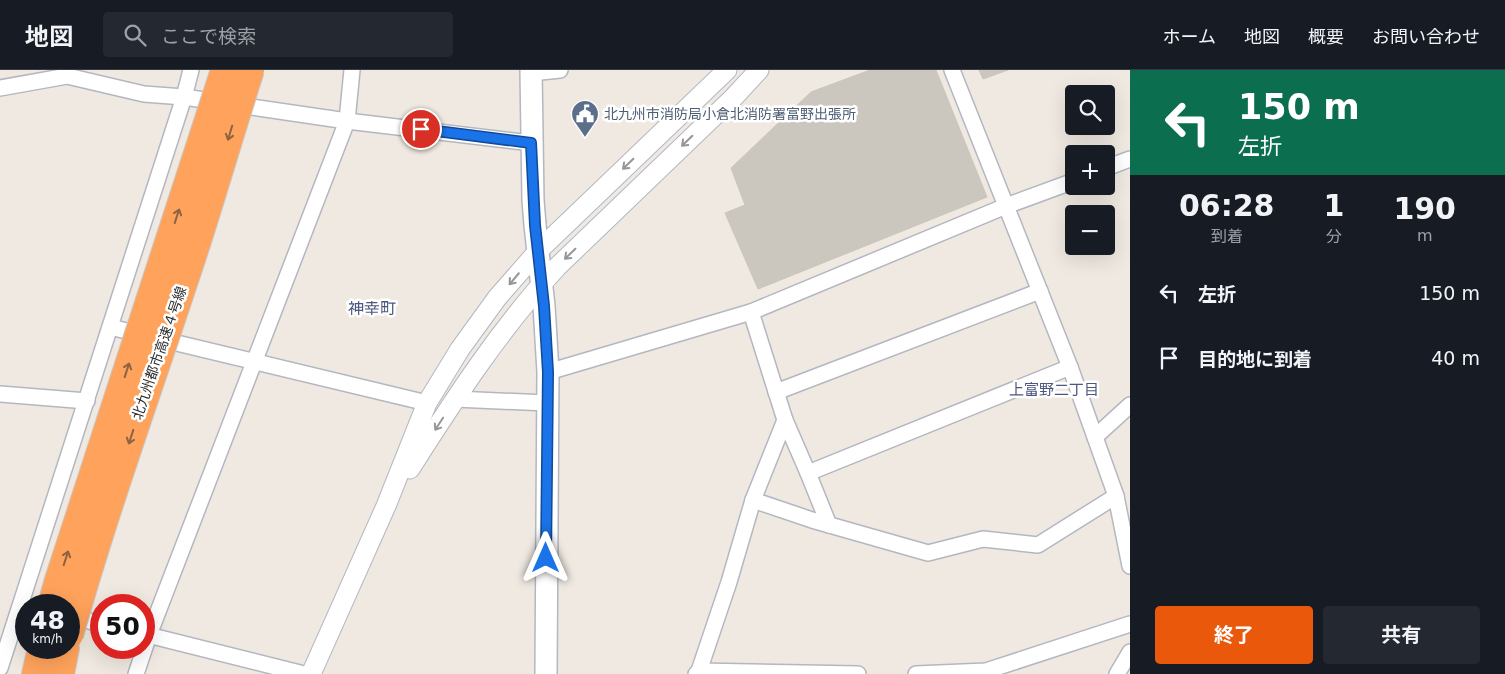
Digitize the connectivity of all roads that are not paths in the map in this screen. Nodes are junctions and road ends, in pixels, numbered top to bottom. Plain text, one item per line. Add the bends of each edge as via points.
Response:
1 (192, 70) edge
2 (224, 70) edge
3 (250, 70) edge
4 (352, 70) edge
5 (560, 70) edge
6 (727, 70) edge
7 (759, 70) edge
8 (952, 70) edge
9 (531, 71) edge
10 (0, 88) edge
11 (184, 97) junction
12 (347, 121) junction
13 (531, 143) junction
14 (1130, 159) edge
15 (1115, 165) edge
16 (1065, 184) edge
17 (1006, 206) junction
18 (538, 251) junction
19 (542, 284) junction
20 (1040, 291) junction
21 (751, 312) junction
22 (110, 327) junction
23 (255, 361) junction
24 (1070, 366) junction
25 (548, 372) junction
26 (776, 392) junction
27 (0, 394) edge
28 (455, 399) junction
29 (87, 401) junction
30 (547, 403) junction
31 (427, 404) junction
32 (1130, 405) edge
33 (786, 420) junction
34 (1095, 437) junction
35 (808, 473) junction
36 (1116, 496) junction
37 (753, 500) junction
38 (386, 506) junction
39 (829, 525) junction
40 (1130, 566) edge
41 (26, 594) edge
42 (55, 594) edge
43 (80, 596) edge
44 (155, 611) edge
45 (1130, 624) edge
46 (15, 627) edge
47 (155, 636) edge
48 (1130, 652) edge
49 (39, 659) edge
50 (63, 659) edge
51 (140, 659) edge
52 (0, 668) edge
53 (697, 672) edge
54 (36, 674) edge
55 (60, 674) edge
56 (136, 674) edge
57 (304, 674) edge
58 (311, 674) edge
59 (546, 674) edge
60 (858, 674) edge
61 (916, 674) edge
62 (1117, 674) edge

1 - 11 street
42 -> 2 highway, 北九州都市高速４号線, bridge
3 -> 43 highway, 北九州都市高速４号線, bridge
4 - 12 street
5 - 9 street
6 -> 18 street
7 -> 19 street
8 - 17 street
9 - 13 main road
10 - 11 street via 67,76 144,94
11 - 12 street
11 - 22 street
12 - 13 street
12 - 23 street
13 - 18 main road
14 - 15 street
16 - 17 street
17 - 20 street
17 - 21 street
18 - 19 main road
18 -> 31 street via 460,349
19 - 25 main road
19 - 28 street via 509,323
20 - 24 street
20 - 26 street
21 - 25 street
21 - 26 street
22 - 23 street
22 - 29 street
23 - 31 street
23 - 44 street
24 - 34 street
24 - 35 street
25 - 30 main road
26 - 33 street
27 - 29 street
28 - 30 street
28 -> 38 street
29 - 41 street
30 - 59 main road
31 - 38 street
32 - 34 street
33 - 35 street
33 - 37 street
34 - 36 street
35 - 39 street
36 - 39 street via 1038,545 983,539 928,553
36 - 40 street
37 - 39 street
37 - 53 street via 729,582
38 - 58 street
45 - 61 street via 986,671
46 - 52 street
47 - 57 street
48 - 62 street
49 - 54 highway
50 - 55 highway
51 - 56 street
53 - 60 street

